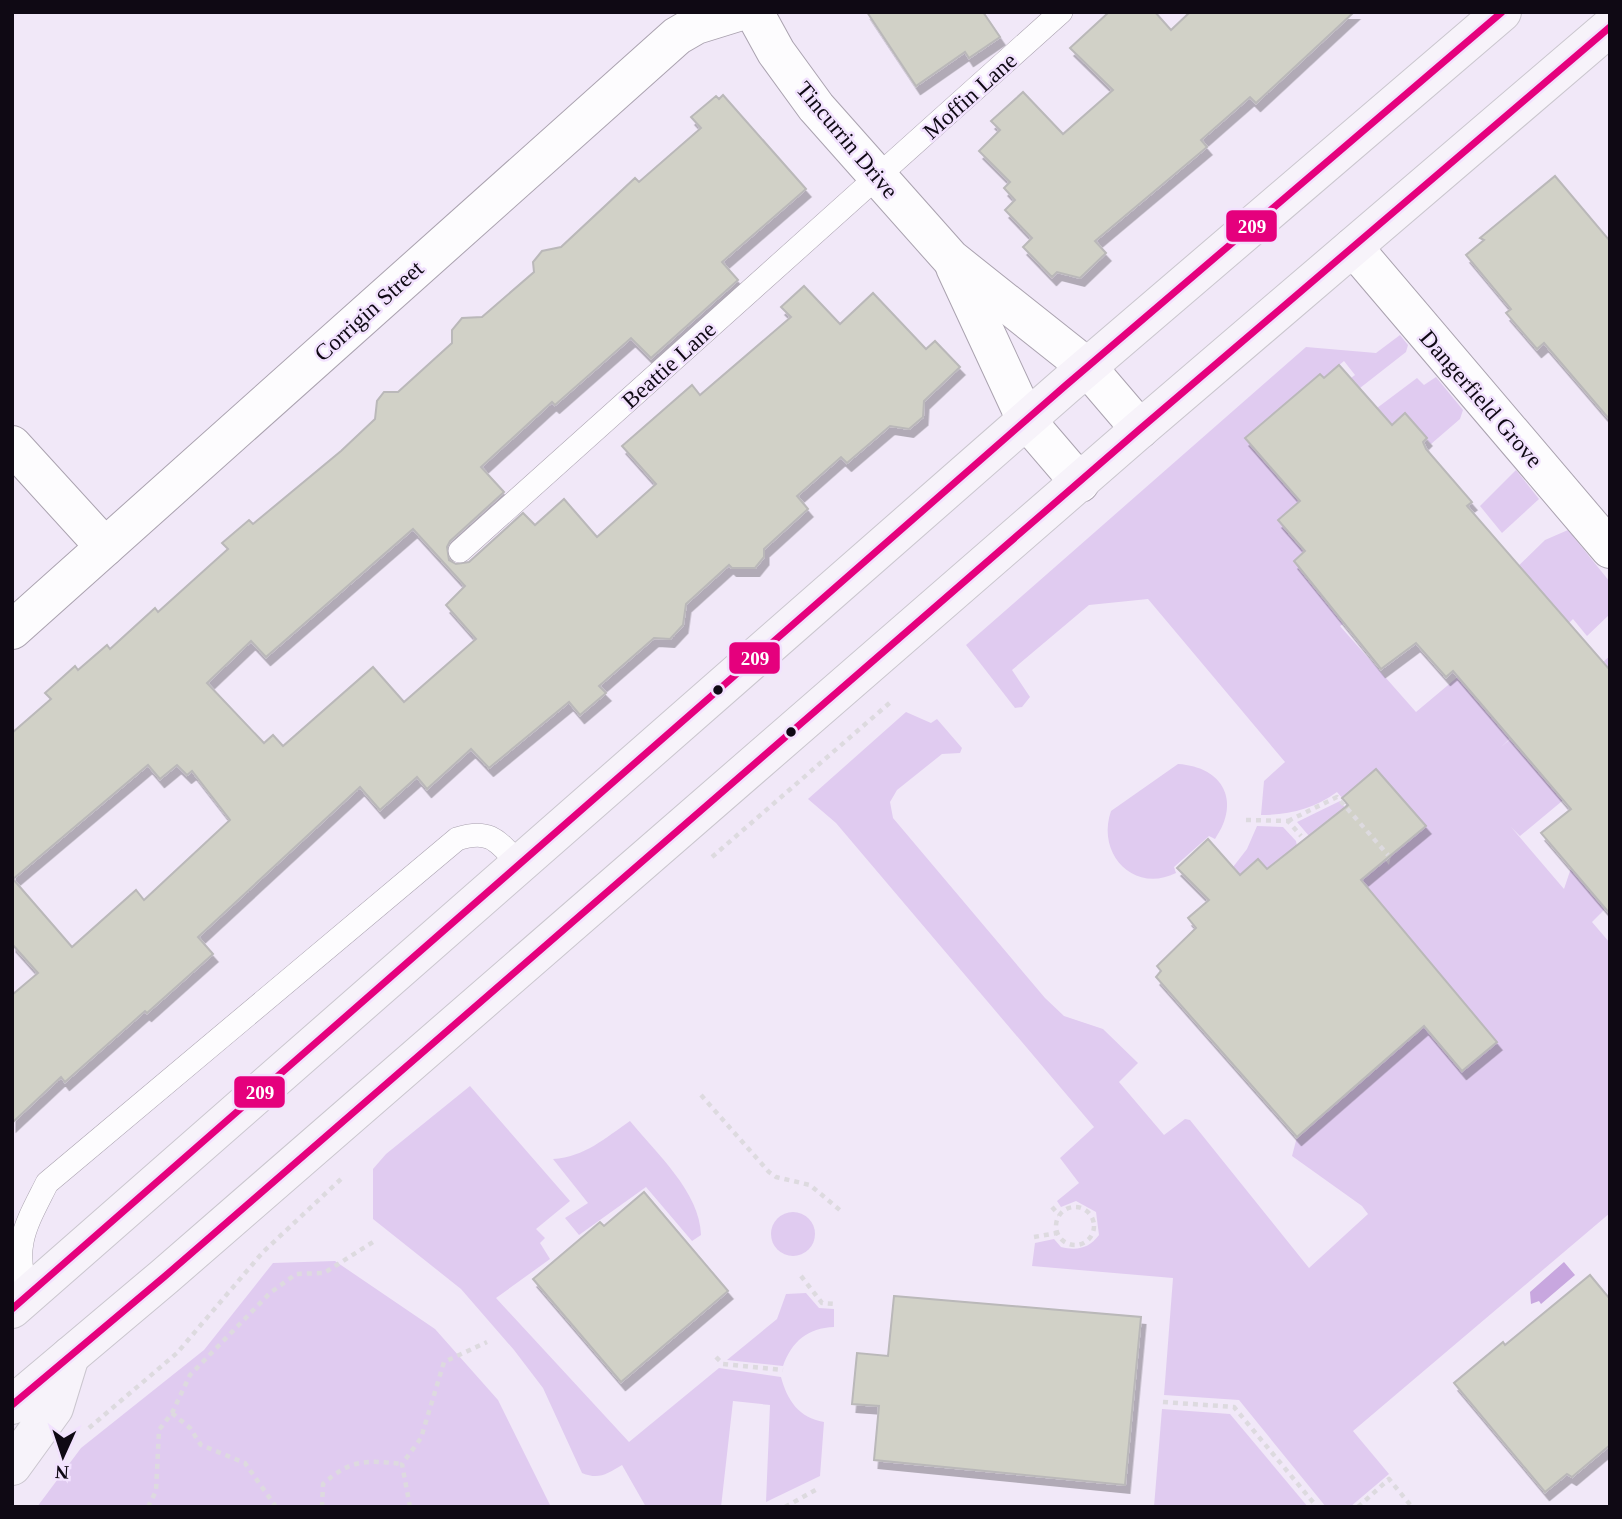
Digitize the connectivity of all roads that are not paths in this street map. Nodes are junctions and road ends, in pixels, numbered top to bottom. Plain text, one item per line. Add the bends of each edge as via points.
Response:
1 (738, 12) edge
2 (754, 12) edge
3 (1061, 12) edge
4 (1502, 12) edge
5 (1610, 27) edge
6 (878, 178) junction
7 (1353, 247) junction
8 (951, 259) junction
9 (1087, 367) junction
10 (1026, 420) junction
11 (1140, 429) junction
12 (12, 445) edge
13 (1080, 482) junction
14 (106, 547) junction
15 (1610, 550) edge
16 (460, 551) dead end
17 (12, 630) edge
18 (519, 864) junction
19 (20, 1301) edge
20 (70, 1356) junction
21 (12, 1405) edge
22 (12, 1466) edge

1 - 14 street, Corrigin Street via 677,36
2 - 6 street, Tincurrin Drive via 800,85
3 - 6 lane, Moffin Lane
4 - 9 main road
5 - 7 main road
6 - 8 street, Tincurrin Drive
6 - 16 lane, Beattie Lane
7 - 11 main road
7 - 15 street, Dangerfield Grove
8 - 9 street, Tincurrin Drive
8 - 10 street, Tincurrin Drive
9 - 10 main road
9 - 11 street, Tincurrin Drive
10 - 13 street, Tincurrin Drive
10 - 18 main road
11 - 13 main road
12 - 14 street
13 - 20 main road
14 - 17 street, Corrigin Street
18 - 19 main road
18 - 19 lane via 489,836 471,834 457,839 47,1183 22,1234
20 - 21 main road
20 - 22 main road via 54,1408

